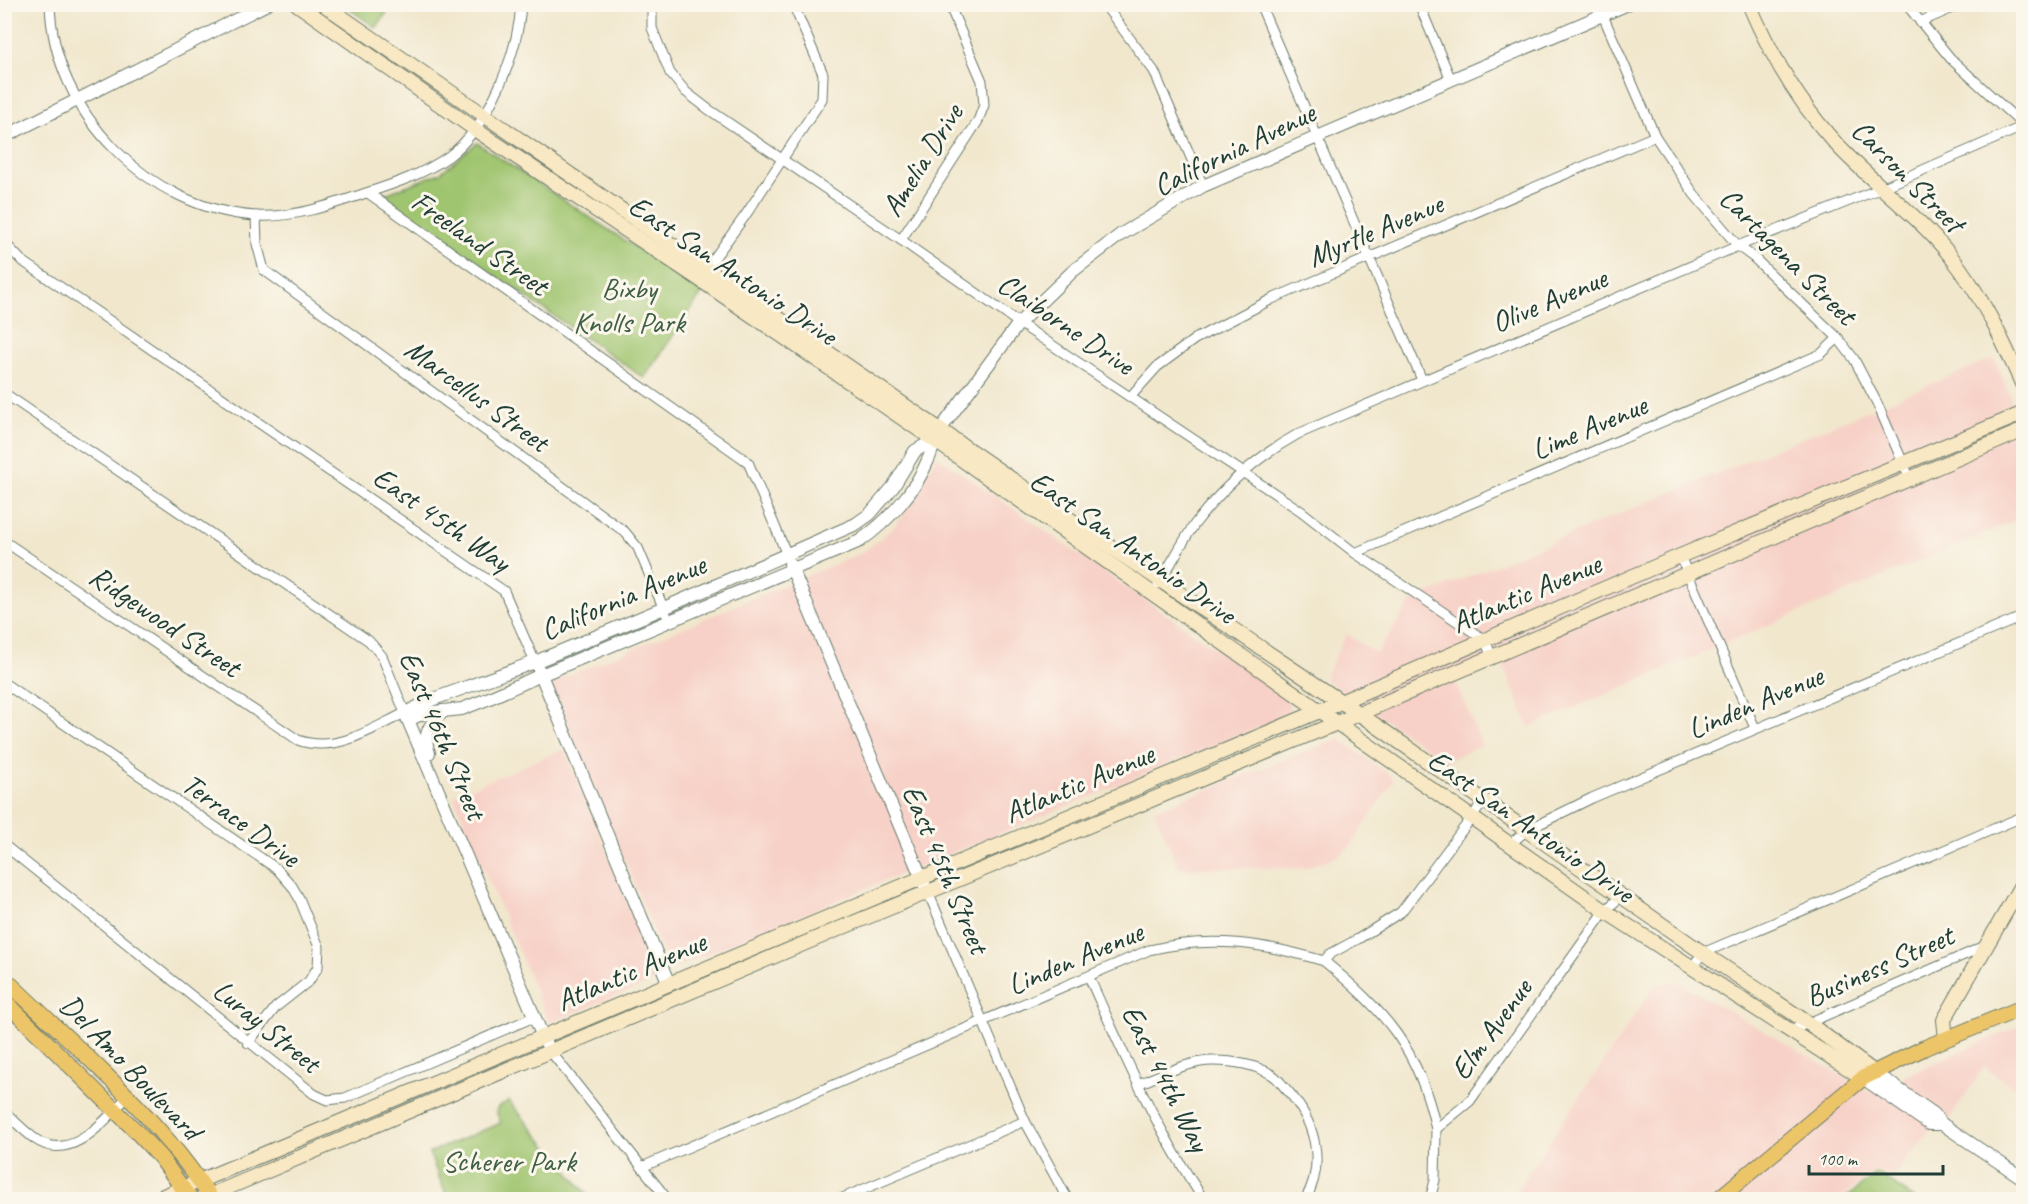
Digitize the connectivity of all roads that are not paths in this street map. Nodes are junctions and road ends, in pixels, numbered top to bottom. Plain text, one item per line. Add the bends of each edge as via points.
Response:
1 (50, 4) edge
2 (267, 4) edge
3 (297, 4) edge
4 (323, 4) edge
5 (521, 4) edge
6 (652, 4) edge
7 (794, 4) edge
8 (949, 4) edge
9 (1104, 4) edge
10 (1260, 4) edge
11 (1419, 4) edge
12 (1628, 4) edge
13 (1749, 4) edge
14 (1906, 4) edge
15 (1962, 4) edge
16 (1600, 10) edge
17 (1920, 22) junction
18 (1451, 80) junction
19 (76, 100) junction
20 (483, 116) junction
21 (2024, 126) edge
22 (476, 130) junction
23 (1316, 136) junction
24 (1655, 136) junction
25 (4, 137) edge
26 (782, 161) junction
27 (1203, 186) junction
28 (1884, 187) junction
29 (368, 193) junction
30 (256, 216) junction
31 (901, 240) junction
32 (4, 242) edge
33 (1738, 246) junction
34 (1369, 258) junction
35 (703, 274) junction
36 (1019, 323) junction
37 (1838, 338) junction
38 (1422, 380) junction
39 (2024, 388) edge
40 (4, 393) edge
41 (1131, 396) junction
42 (2024, 413) edge
43 (2024, 430) edge
44 (937, 435) junction
45 (1903, 463) junction
46 (1242, 472) junction
47 (1910, 479) junction
48 (4, 541) edge
49 (1355, 552) junction
50 (787, 555) junction
51 (1680, 556) junction
52 (793, 570) junction
53 (1689, 573) junction
54 (1161, 579) junction
55 (1151, 594) junction
56 (664, 608) junction
57 (2024, 616) edge
58 (669, 621) junction
59 (1485, 640) junction
60 (1491, 657) junction
61 (535, 662) junction
62 (541, 675) junction
63 (4, 683) edge
64 (1342, 702) junction
65 (444, 711) junction
66 (1322, 711) junction
67 (1358, 713) junction
68 (406, 717) junction
69 (1337, 723) junction
70 (1755, 728) junction
71 (298, 740) joint
72 (431, 771) junction
73 (1485, 801) junction
74 (2024, 816) edge
75 (1472, 818) junction
76 (1527, 830) junction
77 (1510, 844) junction
78 (4, 845) edge
79 (922, 879) junction
80 (2024, 880) edge
81 (928, 892) junction
82 (1622, 895) junction
83 (1605, 911) junction
84 (1987, 945) junction
85 (1703, 952) junction
86 (1324, 961) junction
87 (1691, 968) junction
88 (1089, 977) junction
89 (4, 978) edge
90 (669, 984) junction
91 (4, 1000) edge
92 (2024, 1007) edge
93 (534, 1017) junction
94 (983, 1022) junction
95 (1808, 1023) junction
96 (1790, 1031) junction
97 (543, 1037) junction
98 (1946, 1039) junction
99 (248, 1043) junction
100 (551, 1052) junction
101 (1869, 1075) junction
102 (1138, 1084) junction
103 (127, 1097) junction
104 (115, 1110) junction
105 (4, 1111) edge
106 (1025, 1121) junction
107 (1436, 1129) junction
108 (642, 1167) junction
109 (2024, 1179) edge
110 (199, 1181) junction
111 (187, 1193) edge
112 (206, 1198) edge
113 (154, 1200) edge
114 (668, 1200) edge
115 (838, 1200) edge
116 (1068, 1200) edge
117 (1204, 1200) edge
118 (1305, 1200) edge
119 (1430, 1200) edge
120 (1717, 1200) edge

1 - 19 street via 54,42
2 - 19 street
3 - 22 main road, East San Antonio Drive
4 - 20 main road, East San Antonio Drive
5 - 20 street via 508,67
6 - 26 street, Claiborne Drive via 652,28 670,73 708,110
7 - 26 street via 823,74 822,99
8 - 31 street, Amelia Drive via 982,81 984,105 978,121
9 - 27 street via 1154,70
10 - 23 street
11 - 18 street
12 - 16 street, California Avenue
13 - 28 main road, Carson Street via 1777,62 1804,104 1838,146
14 - 17 street
15 - 17 street
16 - 18 street, California Avenue
16 - 24 street, Cartagena Street
17 - 21 street via 1951,59
18 - 23 street, California Avenue
19 - 25 street
19 - 30 street via 97,132 161,186 218,210
20 - 22 street
20 - 35 main road, East San Antonio Drive
21 - 28 street, Olive Avenue
22 - 29 street via 449,156 396,184
22 - 35 main road, East San Antonio Drive
23 - 27 street, California Avenue
23 - 34 street
24 - 33 street, Cartagena Street via 1694,194
24 - 34 street, Myrtle Avenue
26 - 31 street, Claiborne Drive
26 - 35 street
27 - 36 street, California Avenue via 1120,235 1073,271
28 - 33 street, Olive Avenue
28 - 39 main road, Carson Street via 1931,234 1972,286 2001,336
29 - 30 street via 325,207
29 - 50 street, Freeland Street via 748,462
30 - 56 street, Marcellus Street via 257,244 264,270 625,532 638,548
31 - 36 street, Claiborne Drive
32 - 61 street, East 45th Way via 21,260 69,294 504,591
33 - 37 street, Cartagena Street
33 - 38 street, Olive Avenue
34 - 38 street
34 - 41 street, Myrtle Avenue via 1272,299 1195,339 1157,367
35 - 44 main road, East San Antonio Drive
36 - 41 street, Claiborne Drive
36 - 44 street, California Avenue
37 - 45 street, Cartagena Street via 1854,358
37 - 49 street, Lime Avenue via 1821,354
38 - 46 street, Olive Avenue via 1298,434
40 - 68 street, East 46th Street via 369,641 382,656
41 - 46 street, Claiborne Drive
42 - 45 main road, Atlantic Avenue
43 - 47 main road, Atlantic Avenue
44 - 50 street, California Avenue via 915,451 893,488 870,514
44 - 52 street, California Avenue via 928,460 904,500 878,528 860,541
44 - 54 main road, East San Antonio Drive
44 - 55 main road, East San Antonio Drive
45 - 47 street, Cartagena Street
45 - 51 main road, Atlantic Avenue
46 - 49 street, Claiborne Drive
46 - 54 street, Olive Avenue via 1195,525
47 - 53 main road, Atlantic Avenue
48 - 71 street, Ridgewood Street
49 - 59 street, Claiborne Drive
50 - 52 street, East 45th Street
50 - 56 street, California Avenue
51 - 53 street
51 - 59 main road, Atlantic Avenue
52 - 58 street, California Avenue
52 - 79 street, East 45th Street
53 - 60 main road, Atlantic Avenue
53 - 70 street
54 - 55 street, Olive Avenue
54 - 64 main road, East San Antonio Drive
55 - 66 main road, East San Antonio Drive
56 - 58 street, Marcellus Street
56 - 61 street, California Avenue
57 - 70 street, Linden Avenue
58 - 62 street, California Avenue
59 - 60 street
59 - 64 main road, Atlantic Avenue
60 - 67 main road, Atlantic Avenue
61 - 62 street, East 45th Way
61 - 68 street, California Avenue via 431,700
62 - 65 street, California Avenue via 462,709
62 - 90 street, East 45th Way
63 - 99 street, Terrace Drive via 277,869 292,885 319,947 318,967 309,981 276,1007
64 - 66 main road, Atlantic Avenue
64 - 67 main road, East San Antonio Drive
65 - 68 street, California Avenue
65 - 72 street via 426,734 433,762
66 - 69 main road, East San Antonio Drive
66 - 79 main road, Atlantic Avenue
67 - 69 main road, Atlantic Avenue
67 - 73 main road, East San Antonio Drive
68 - 71 street, California Avenue via 335,744
68 - 72 street, East 46th Street
69 - 75 main road, East San Antonio Drive
69 - 81 main road, Atlantic Avenue
70 - 76 street, Linden Avenue
72 - 93 street, East 46th Street
73 - 75 street
73 - 76 main road, East San Antonio Drive
74 - 85 street
75 - 77 main road, East San Antonio Drive
75 - 86 street via 1401,912
76 - 77 street, Linden Avenue
76 - 82 main road, East San Antonio Drive
77 - 83 main road, East San Antonio Drive
78 - 99 street, Luray Street
79 - 81 street, East 45th Street
79 - 90 main road, Atlantic Avenue
80 - 84 main road
81 - 94 street, East 45th Street
81 - 100 main road, Atlantic Avenue
82 - 83 street, Elm Avenue
82 - 85 main road, East San Antonio Drive
83 - 87 main road, East San Antonio Drive
83 - 107 street, Elm Avenue via 1470,1101
84 - 95 street, Business Street
84 - 98 main road via 1944,1020
85 - 87 street
85 - 95 main road, East San Antonio Drive
86 - 88 street, Linden Avenue via 1263,945 1212,940 1149,950
86 - 107 street via 1362,993 1400,1036 1420,1073
87 - 96 main road, East San Antonio Drive
88 - 94 street, Linden Avenue
88 - 102 street, East 44th Way
89 - 103 main road, Del Amo Boulevard
90 - 97 main road, Atlantic Avenue
91 - 104 main road, Del Amo Boulevard
92 - 98 main road
93 - 97 street, East 46th Street
93 - 99 street, Luray Street via 333,1100 314,1094
94 - 106 street, East 45th Street
94 - 108 street, Linden Avenue
95 - 96 street, Business Street
95 - 101 main road, East San Antonio Drive
96 - 101 main road, East San Antonio Drive
97 - 100 street, East 46th Street
97 - 110 main road, Atlantic Avenue
98 - 101 main road
100 - 108 street, East 46th Street
100 - 112 main road, Atlantic Avenue
101 - 109 street, East San Antonio Drive via 1934,1114 1942,1124
101 - 120 main road
102 - 117 street, East 44th Way
102 - 118 street via 1210,1061 1253,1066 1273,1075 1300,1104 1314,1134 1317,1168
103 - 104 street
103 - 110 main road, Del Amo Boulevard
104 - 105 street via 82,1140 60,1147 37,1140
104 - 111 main road, Del Amo Boulevard via 161,1158
106 - 115 street
106 - 116 street, East 45th Street
107 - 119 street via 1435,1180
108 - 114 street, East 46th Street
110 - 111 main road, Atlantic Avenue
110 - 112 main road, Del Amo Boulevard
111 - 113 main road, Atlantic Avenue

